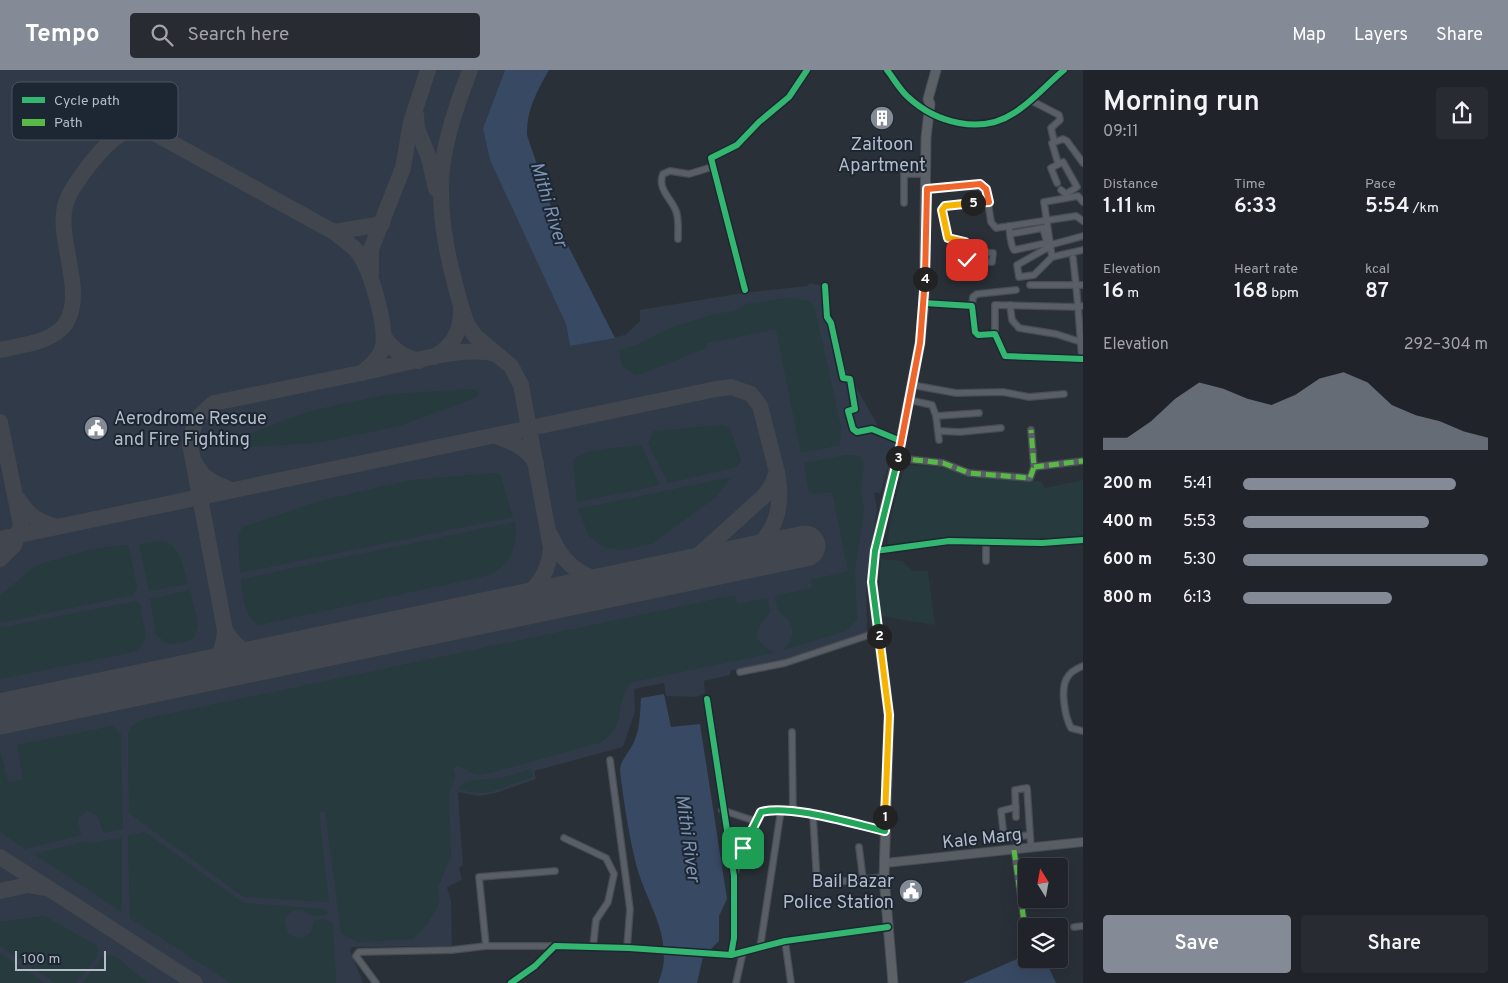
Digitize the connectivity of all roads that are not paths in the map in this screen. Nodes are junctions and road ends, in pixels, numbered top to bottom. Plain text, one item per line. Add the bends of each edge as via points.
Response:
1 (807, 70) edge
2 (886, 70) edge
3 (936, 70) edge
4 (941, 70) edge
5 (1064, 70) edge
6 (1030, 100) junction
7 (929, 108) junction
8 (1054, 141) junction
9 (1058, 163) junction
10 (1083, 163) edge
11 (712, 167) junction
12 (926, 174) junction
13 (1057, 183) dead end
14 (927, 189) junction
15 (1061, 190) dead end
16 (904, 202) dead end
17 (989, 202) junction
18 (1083, 202) edge
19 (1047, 221) junction
20 (1083, 221) edge
21 (1009, 226) junction
22 (1010, 234) junction
23 (1048, 235) junction
24 (1083, 236) edge
25 (678, 239) dead end
26 (1050, 246) junction
27 (1083, 250) edge
28 (966, 252) junction
29 (1052, 257) junction
30 (1073, 258) dead end
31 (1030, 285) dead end
32 (1080, 285) edge
33 (825, 286) dead end
34 (745, 290) dead end
35 (1016, 290) dead end
36 (924, 302) junction
37 (972, 306) junction
38 (1010, 306) junction
39 (1080, 307) edge
40 (995, 334) junction
41 (1081, 342) junction
42 (1083, 359) edge
43 (912, 385) junction
44 (1064, 394) dead end
45 (909, 400) junction
46 (979, 413) dead end
47 (936, 416) junction
48 (1001, 428) dead end
49 (1031, 430) dead end
50 (939, 431) junction
51 (939, 440) dead end
52 (902, 441) junction
53 (898, 458) junction
54 (1083, 461) edge
55 (1034, 467) junction
56 (1083, 540) edge
57 (986, 542) junction
58 (875, 551) junction
59 (986, 561) dead end
60 (878, 632) junction
61 (1083, 666) edge
62 (740, 672) dead end
63 (707, 699) dead end
64 (1083, 731) edge
65 (792, 732) dead end
66 (610, 760) dead end
67 (1016, 807) junction
68 (722, 810) junction
69 (781, 810) junction
70 (793, 812) junction
71 (814, 815) junction
72 (1016, 817) dead end
73 (755, 821) junction
74 (885, 831) junction
75 (1030, 835) junction
76 (564, 838) dead end
77 (1008, 838) junction
78 (1083, 842) edge
79 (859, 847) dead end
80 (1031, 848) junction
81 (1012, 850) junction
82 (885, 863) junction
83 (555, 871) dead end
84 (734, 876) junction
85 (884, 877) junction
86 (863, 879) junction
87 (1023, 918) edge
88 (1083, 926) edge
89 (888, 927) junction
90 (1074, 927) dead end
91 (785, 941) junction
92 (486, 946) junction
93 (555, 946) junction
94 (593, 947) junction
95 (628, 948) junction
96 (760, 948) junction
97 (742, 952) junction
98 (731, 955) junction
99 (376, 983) edge
100 (511, 983) edge
101 (736, 983) edge
102 (791, 983) edge
103 (893, 983) edge

1 - 11 street via 789,97 737,145 712,157
2 - 7 street via 906,95
3 - 7 main road via 928,99
4 - 7 main road
5 - 6 street
6 - 7 street via 1016,113 989,124 951,122
6 - 8 street via 1059,115 1060,120 1051,128
7 - 12 main road
8 - 9 street via 1052,145
8 - 10 street via 1065,139
9 - 13 street via 1051,168
9 - 15 street via 1065,163 1077,187 1066,194
11 - 25 street via 689,174 670,171 663,174 662,187 678,218
11 - 34 street
12 - 14 main road
12 - 16 street via 904,174
14 - 17 street via 980,184 986,189
14 - 36 main road
17 - 21 street via 993,227
17 - 28 street via 945,206 942,210 948,238 965,242
18 - 19 street via 1078,196 1045,201
19 - 20 street via 1076,216
19 - 21 street
19 - 23 street
21 - 22 street
22 - 23 street via 1043,228
22 - 23 street via 1014,250 1046,244
23 - 26 street
24 - 26 street
26 - 29 street
26 - 29 street via 1017,265 1020,277 1034,275
27 - 29 street
28 - 28 street via 968,262 992,262 994,256 993,253
30 - 32 street
31 - 32 street
32 - 39 street
33 - 52 street via 827,318 831,323 838,366 843,378 850,379 855,409 848,411 853,429 857,432 872,429
35 - 37 street via 977,294 973,297
36 - 37 street
36 - 43 main road
37 - 40 street via 975,332 978,335
38 - 39 street
38 - 40 street via 996,305
38 - 41 street via 1012,320 1019,328
39 - 41 street
40 - 42 street via 1008,357
41 - 42 street
43 - 44 street via 956,393 1002,392 1028,397
43 - 45 main road
45 - 47 street via 931,404
45 - 52 main road
46 - 47 street
47 - 50 street
48 - 50 street
49 - 55 street
50 - 51 street
52 - 53 main road
53 - 55 street via 943,463 970,473 994,476 1030,478
53 - 58 main road
54 - 55 street
56 - 57 street
57 - 58 street via 943,541
57 - 59 street
58 - 60 main road via 872,582
60 - 62 street via 785,663
60 - 74 main road via 889,715
61 - 64 street via 1067,678 1064,688 1067,722 1071,728
63 - 68 street
65 - 70 street
66 - 95 street via 630,909
67 - 72 street
67 - 75 street via 1015,790 1028,788
67 - 77 street via 1000,811 1004,837
68 - 73 street
68 - 84 street
69 - 70 street
69 - 73 street via 761,812
69 - 96 street
70 - 71 street
71 - 74 street
71 - 86 street via 817,884
73 - 84 street
74 - 82 main road
75 - 77 street
75 - 80 street
76 - 94 street via 606,858 614,874 608,902 596,920
77 - 81 street
78 - 80 main road, Kale Marg
79 - 86 street
80 - 81 main road, Kale Marg
81 - 82 main road, Kale Marg
81 - 87 street
82 - 85 main road
83 - 92 street via 479,877
84 - 98 street
85 - 86 street
85 - 89 main road
88 - 90 street
89 - 91 street
89 - 103 main road
91 - 96 street
91 - 102 street
92 - 93 street
92 - 99 street via 358,952 356,956
93 - 94 street
93 - 100 street via 536,966
94 - 95 street
95 - 98 street
96 - 97 street
97 - 98 street
97 - 101 street

